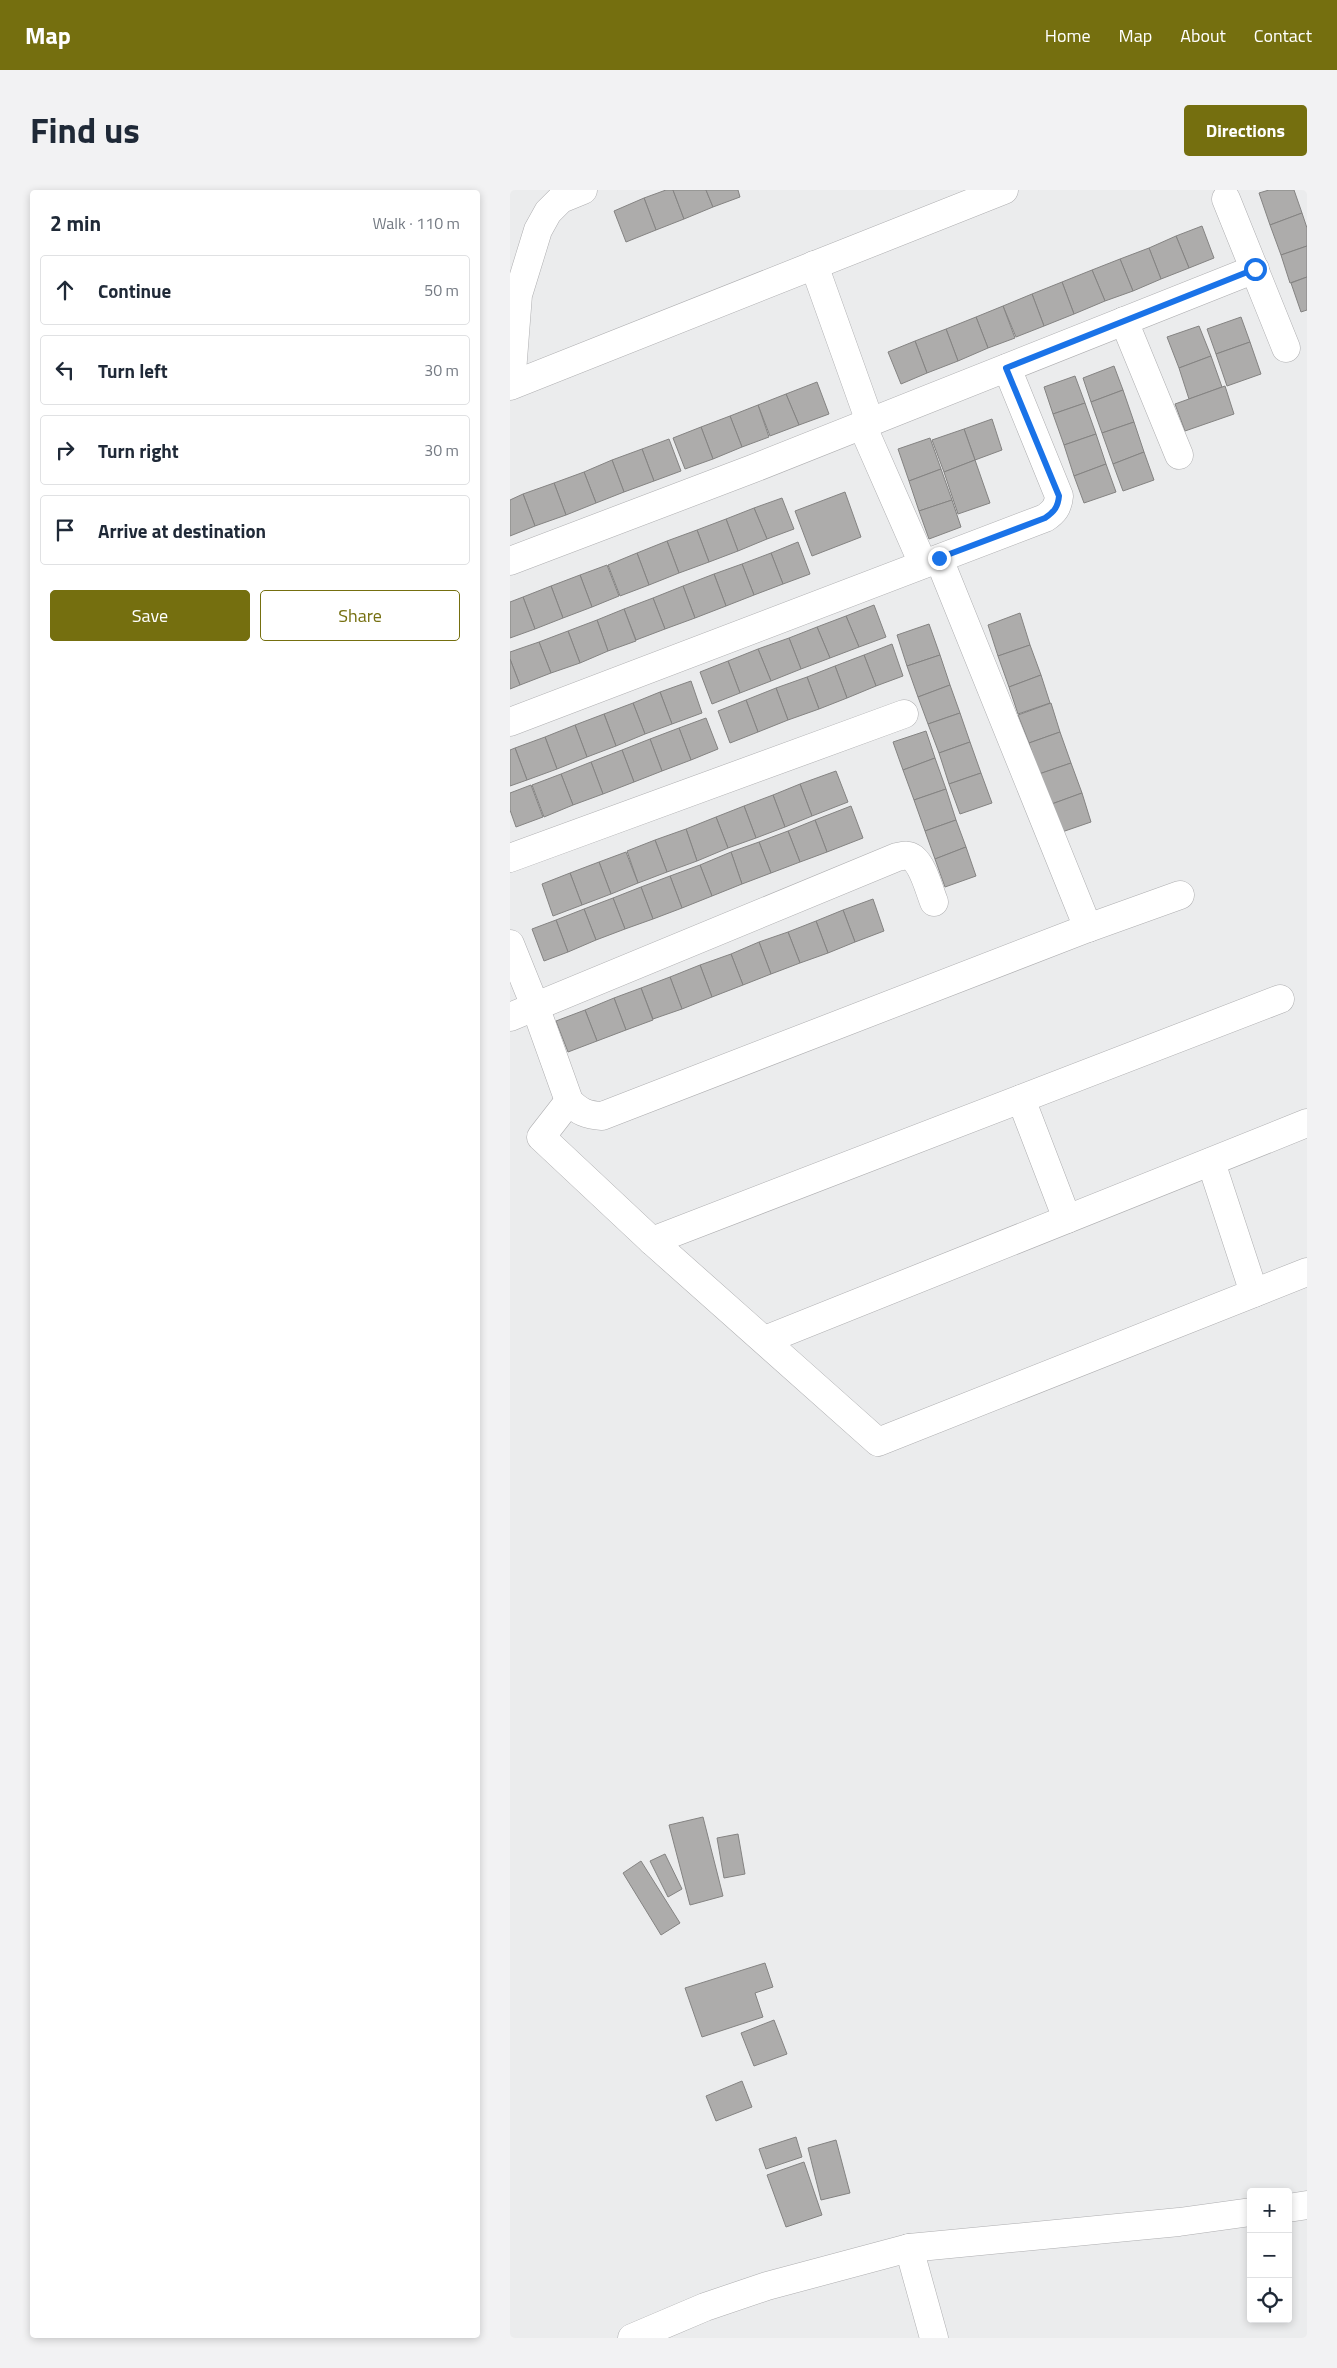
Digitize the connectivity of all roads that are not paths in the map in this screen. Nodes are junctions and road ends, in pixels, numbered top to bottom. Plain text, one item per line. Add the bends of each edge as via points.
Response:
1 (583, 190) edge
2 (1004, 190) edge
3 (1226, 199) dead end
4 (814, 265) junction
5 (1255, 269) junction
6 (1124, 321) junction
7 (1286, 348) dead end
8 (1006, 368) junction
9 (510, 386) edge
10 (866, 424) junction
11 (1179, 455) dead end
12 (510, 561) edge
13 (931, 561) junction
14 (904, 714) dead end
15 (510, 722) edge
16 (510, 858) edge
17 (1180, 895) dead end
18 (934, 902) dead end
19 (1088, 928) junction
20 (510, 944) edge
21 (1280, 999) dead end
22 (535, 1006) junction
23 (510, 1017) edge
24 (1020, 1098) junction
25 (569, 1101) junction
26 (1307, 1123) edge
27 (1211, 1162) junction
28 (1067, 1219) junction
29 (652, 1242) junction
30 (1307, 1272) edge
31 (1254, 1293) junction
32 (765, 1340) junction
33 (1307, 2205) edge
34 (1292, 2207) edge
35 (1247, 2213) edge
36 (909, 2248) junction
37 (632, 2338) edge
38 (934, 2338) edge

1 - 9 street via 561,200 548,212 538,230 518,296
2 - 4 street
3 - 5 street
4 - 9 street
4 - 10 street
5 - 6 street
5 - 7 street
6 - 8 street
6 - 11 street
8 - 10 street
8 - 13 street via 1059,496 1059,504 1045,518
10 - 12 street
10 - 13 street
13 - 15 street
13 - 19 street
14 - 16 street
17 - 19 street
18 - 22 street via 913,858 907,855 897,857
19 - 25 street via 602,1116 587,1115
20 - 22 street
21 - 24 street
22 - 23 street
22 - 25 street
24 - 28 street
24 - 29 street
25 - 29 street via 541,1137
26 - 27 street
27 - 28 street
27 - 31 street
28 - 32 street
29 - 32 street
30 - 31 street
31 - 32 street via 878,1442
33 - 34 street
35 - 36 street
36 - 37 street via 767,2286
36 - 38 street

